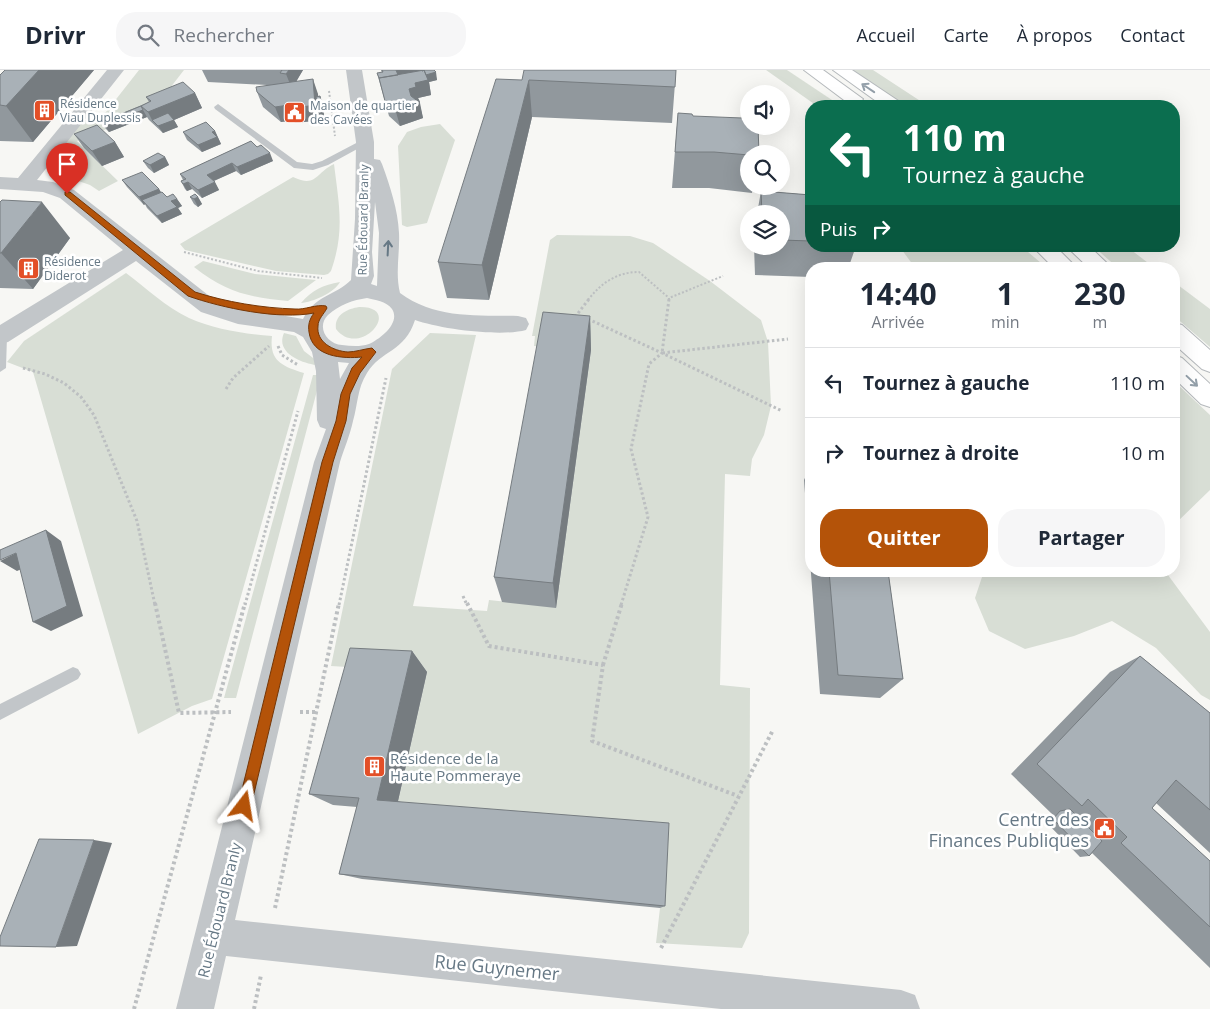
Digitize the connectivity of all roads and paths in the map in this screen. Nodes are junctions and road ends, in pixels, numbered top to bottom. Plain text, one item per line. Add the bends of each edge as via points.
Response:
1 (116, 70) edge
2 (354, 70) edge
3 (812, 70) edge
4 (841, 70) edge
5 (329, 85) dead end
6 (855, 100) edge
7 (885, 100) edge
8 (218, 107) dead end
9 (365, 142) junction
10 (338, 158) junction
11 (0, 183) edge
12 (23, 184) junction
13 (177, 250) dead end
14 (136, 251) junction
15 (1049, 252) edge
16 (1083, 252) edge
17 (1060, 262) edge
18 (1095, 262) edge
19 (723, 276) dead end
20 (330, 278) dead end
21 (351, 293) junction
22 (192, 294) junction
23 (669, 298) junction
24 (396, 301) junction
25 (323, 308) junction
26 (463, 321) junction
27 (518, 324) dead end
28 (281, 331) junction
29 (398, 335) junction
30 (1, 336) edge
31 (1180, 336) edge
32 (318, 340) junction
33 (788, 340) dead end
34 (372, 352) junction
35 (662, 353) junction
36 (1210, 363) edge
37 (0, 366) edge
38 (301, 367) dead end
39 (1180, 370) edge
40 (386, 377) dead end
41 (226, 389) dead end
42 (1210, 398) edge
43 (299, 408) dead end
44 (782, 411) dead end
45 (327, 462) junction
46 (463, 596) dead end
47 (603, 665) junction
48 (73, 674) dead end
49 (0, 712) edge
50 (215, 712) junction
51 (231, 712) dead end
52 (300, 712) dead end
53 (316, 712) junction
54 (774, 730) dead end
55 (738, 796) junction
56 (213, 936) junction
57 (267, 943) junction
58 (644, 982) junction
59 (134, 1009) edge
60 (195, 1009) edge
61 (254, 1009) edge
62 (901, 1009) edge

1 - 12 street
2 - 9 street, Rue Édouard Branly
3 - 6 highway
7 -> 4 highway
5 - 10 path
8 - 10 lane via 258,143 294,165 313,167
9 - 10 lane
9 - 21 street, Rue Édouard Branly via 364,274 361,283
24 -> 9 street, Rue Édouard Branly via 386,278 388,223 380,182
11 - 12 street
12 - 14 street via 46,186 67,194
13 - 20 path via 258,271
14 - 22 street
14 - 30 street
15 - 17 highway
16 - 18 highway
19 - 23 path
21 - 24 street via 371,291
21 - 25 street
22 - 25 street via 213,301 281,312 301,313
22 - 28 street via 209,307
23 - 35 path
23 - 35 path via 639,272 628,272 600,285 574,318 589,319
24 - 26 street via 426,316
24 - 29 street via 405,318
25 - 32 street via 316,317
26 - 27 street
26 - 29 street via 424,325
28 - 32 street via 303,326
28 - 38 path via 277,345 282,355
28 - 41 path
29 - 34 street via 389,344
30 - 37 lane
31 - 36 highway
32 - 34 street via 334,353
32 - 45 street, Rue Édouard Branly via 328,371
33 - 35 path
34 - 45 street, Rue Édouard Branly via 359,366 347,388 341,421
35 - 44 path
35 - 47 path via 648,364 631,449 648,518
37 - 50 path via 46,373 59,379 84,399 94,415 137,521 179,712
39 -> 42 highway
40 - 53 path
43 - 50 path
45 - 56 street, Rue Édouard Branly
46 - 47 path via 488,646
47 - 55 path via 592,741
48 - 49 lane
50 - 51 path
50 - 59 path
52 - 53 path
53 - 57 path
54 - 55 path
55 - 58 path
56 - 57 street, Rue Guynemer
56 - 60 street, Rue Édouard Branly
57 - 58 street, Rue Guynemer
57 - 61 path
58 - 62 street, Rue Guynemer

